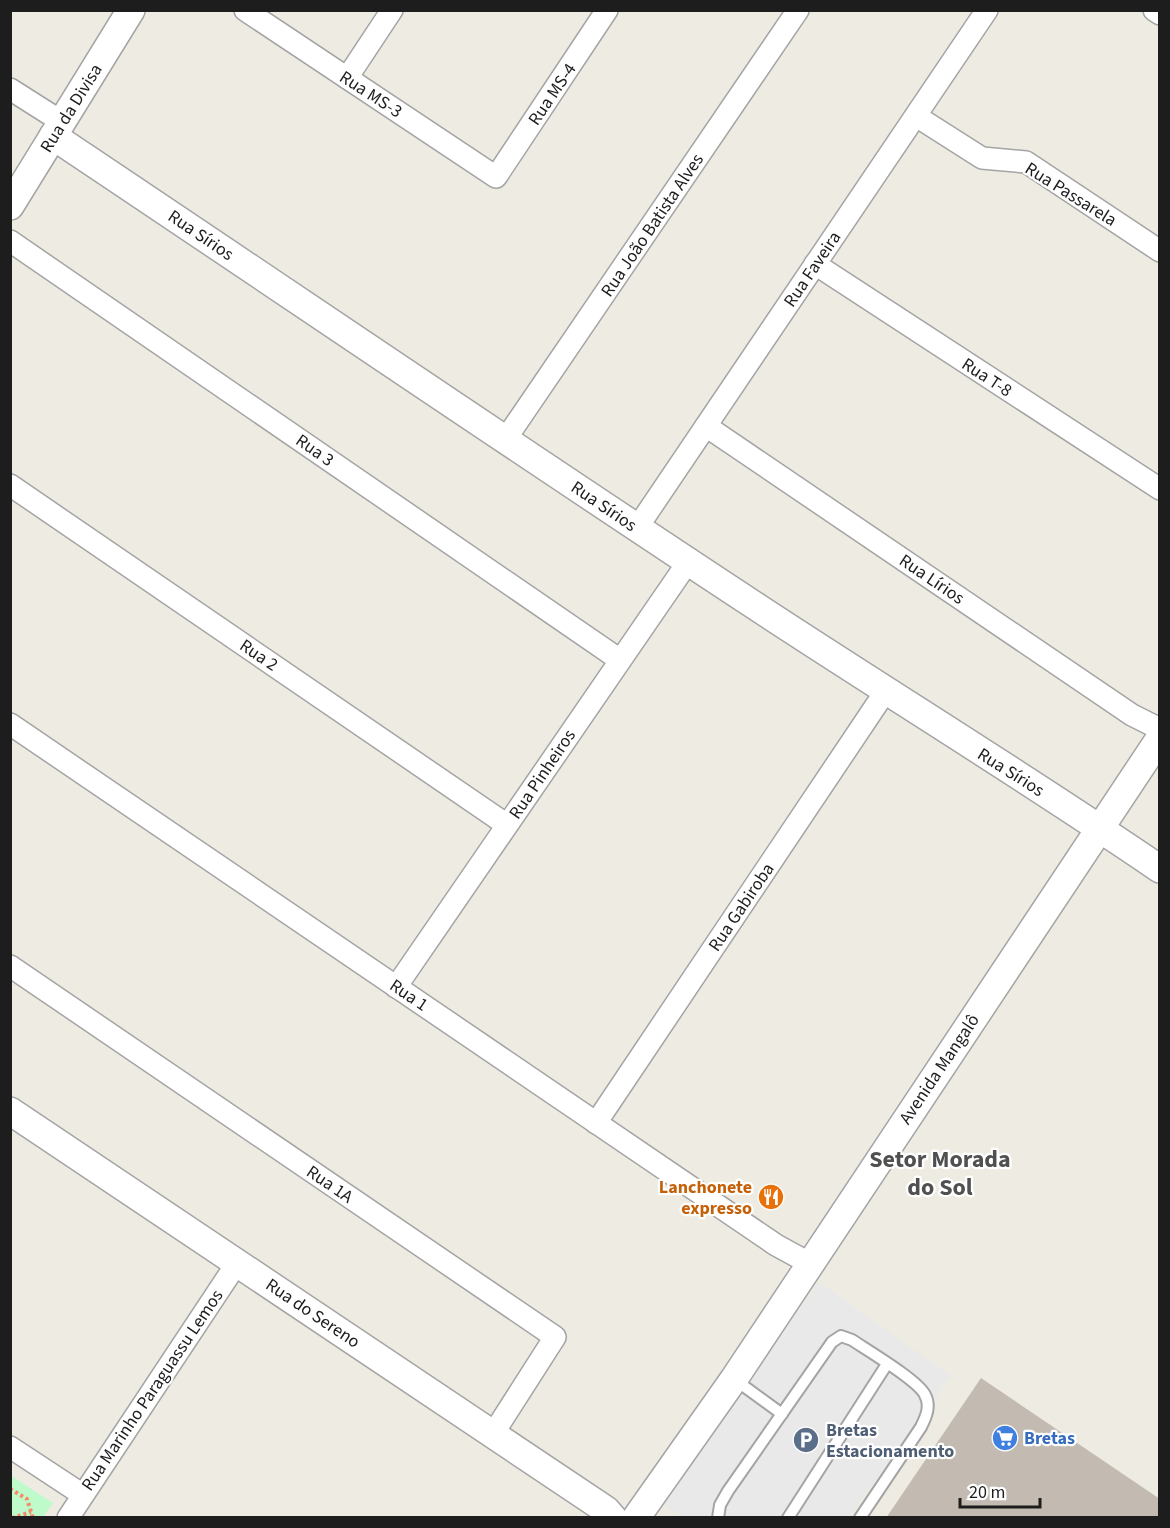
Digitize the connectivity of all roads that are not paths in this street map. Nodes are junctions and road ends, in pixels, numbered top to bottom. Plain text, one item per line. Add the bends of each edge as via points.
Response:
1 (131, 10) edge
2 (245, 10) edge
3 (392, 10) edge
4 (607, 10) edge
5 (798, 10) edge
6 (987, 10) edge
7 (1154, 10) edge
8 (1160, 14) edge
9 (347, 78) junction
10 (10, 89) edge
11 (916, 116) junction
12 (58, 129) junction
13 (496, 177) joint
14 (10, 206) edge
15 (10, 241) edge
16 (1160, 251) edge
17 (815, 264) junction
18 (706, 426) junction
19 (505, 440) junction
20 (10, 485) edge
21 (1160, 489) edge
22 (637, 528) junction
23 (688, 562) junction
24 (620, 660) junction
25 (885, 692) junction
26 (10, 724) edge
27 (1160, 729) edge
28 (1160, 738) edge
29 (507, 825) junction
30 (1100, 828) junction
31 (1160, 869) edge
32 (10, 966) edge
33 (396, 987) junction
34 (10, 1111) edge
35 (596, 1123) junction
36 (237, 1263) junction
37 (809, 1263) junction
38 (887, 1364) junction
39 (734, 1379) junction
40 (782, 1414) junction
41 (493, 1434) junction
42 (10, 1447) edge
43 (83, 1495) junction
44 (68, 1518) edge
45 (613, 1518) edge
46 (636, 1518) edge
47 (718, 1518) edge
48 (788, 1518) edge
49 (860, 1518) edge

1 - 12 street, Rua da Divisa
2 - 9 street, Rua MS-3
3 - 9 street
4 - 13 street, Rua MS-4
5 - 19 street, Rua João Batista Alves
6 - 11 street, Rua Faveira
7 - 8 street
9 - 13 street, Rua MS-3
10 - 12 street
11 - 16 street, Rua Passarela via 982,158 1026,162
11 - 17 street, Rua Faveira
12 - 14 street, Rua da Divisa
12 - 19 street, Rua Sírios
15 - 24 street, Rua 3
17 - 18 street, Rua Faveira
17 - 21 street, Rua T-8
18 - 22 street, Rua Faveira
18 - 27 street, Rua Lírios via 1132,715
19 - 22 street, Rua Sírios
20 - 29 street, Rua 2
22 - 23 street, Rua Sírios
23 - 24 street, Rua Pinheiros
23 - 25 street, Rua Sírios
24 - 29 street, Rua Pinheiros
25 - 30 street, Rua Sírios
25 - 35 street, Rua Gabiroba
26 - 33 street, Rua 1
28 - 30 street, Avenida Mangalô
29 - 33 street, Rua Pinheiros
30 - 31 street, Rua Sírios
30 - 37 street, Avenida Mangalô
32 - 41 street, Rua 1A via 555,1337
33 - 35 street, Rua 1
34 - 36 street, Rua do Sereno
35 - 37 street, Rua 1 via 776,1245
36 - 41 street, Rua do Sereno
36 - 43 street, Rua Marinho Paraguassu Lemos
37 - 39 street, Avenida Mangalô
38 - 40 lane via 841,1336 832,1342
38 - 48 lane
38 - 49 lane via 926,1395 928,1412
39 - 40 lane
39 - 46 street, Avenida Mangalô
40 - 47 lane via 728,1491
41 - 45 street, Rua do Sereno
42 - 43 street
43 - 44 street, Rua Marinho Paraguassu Lemos

